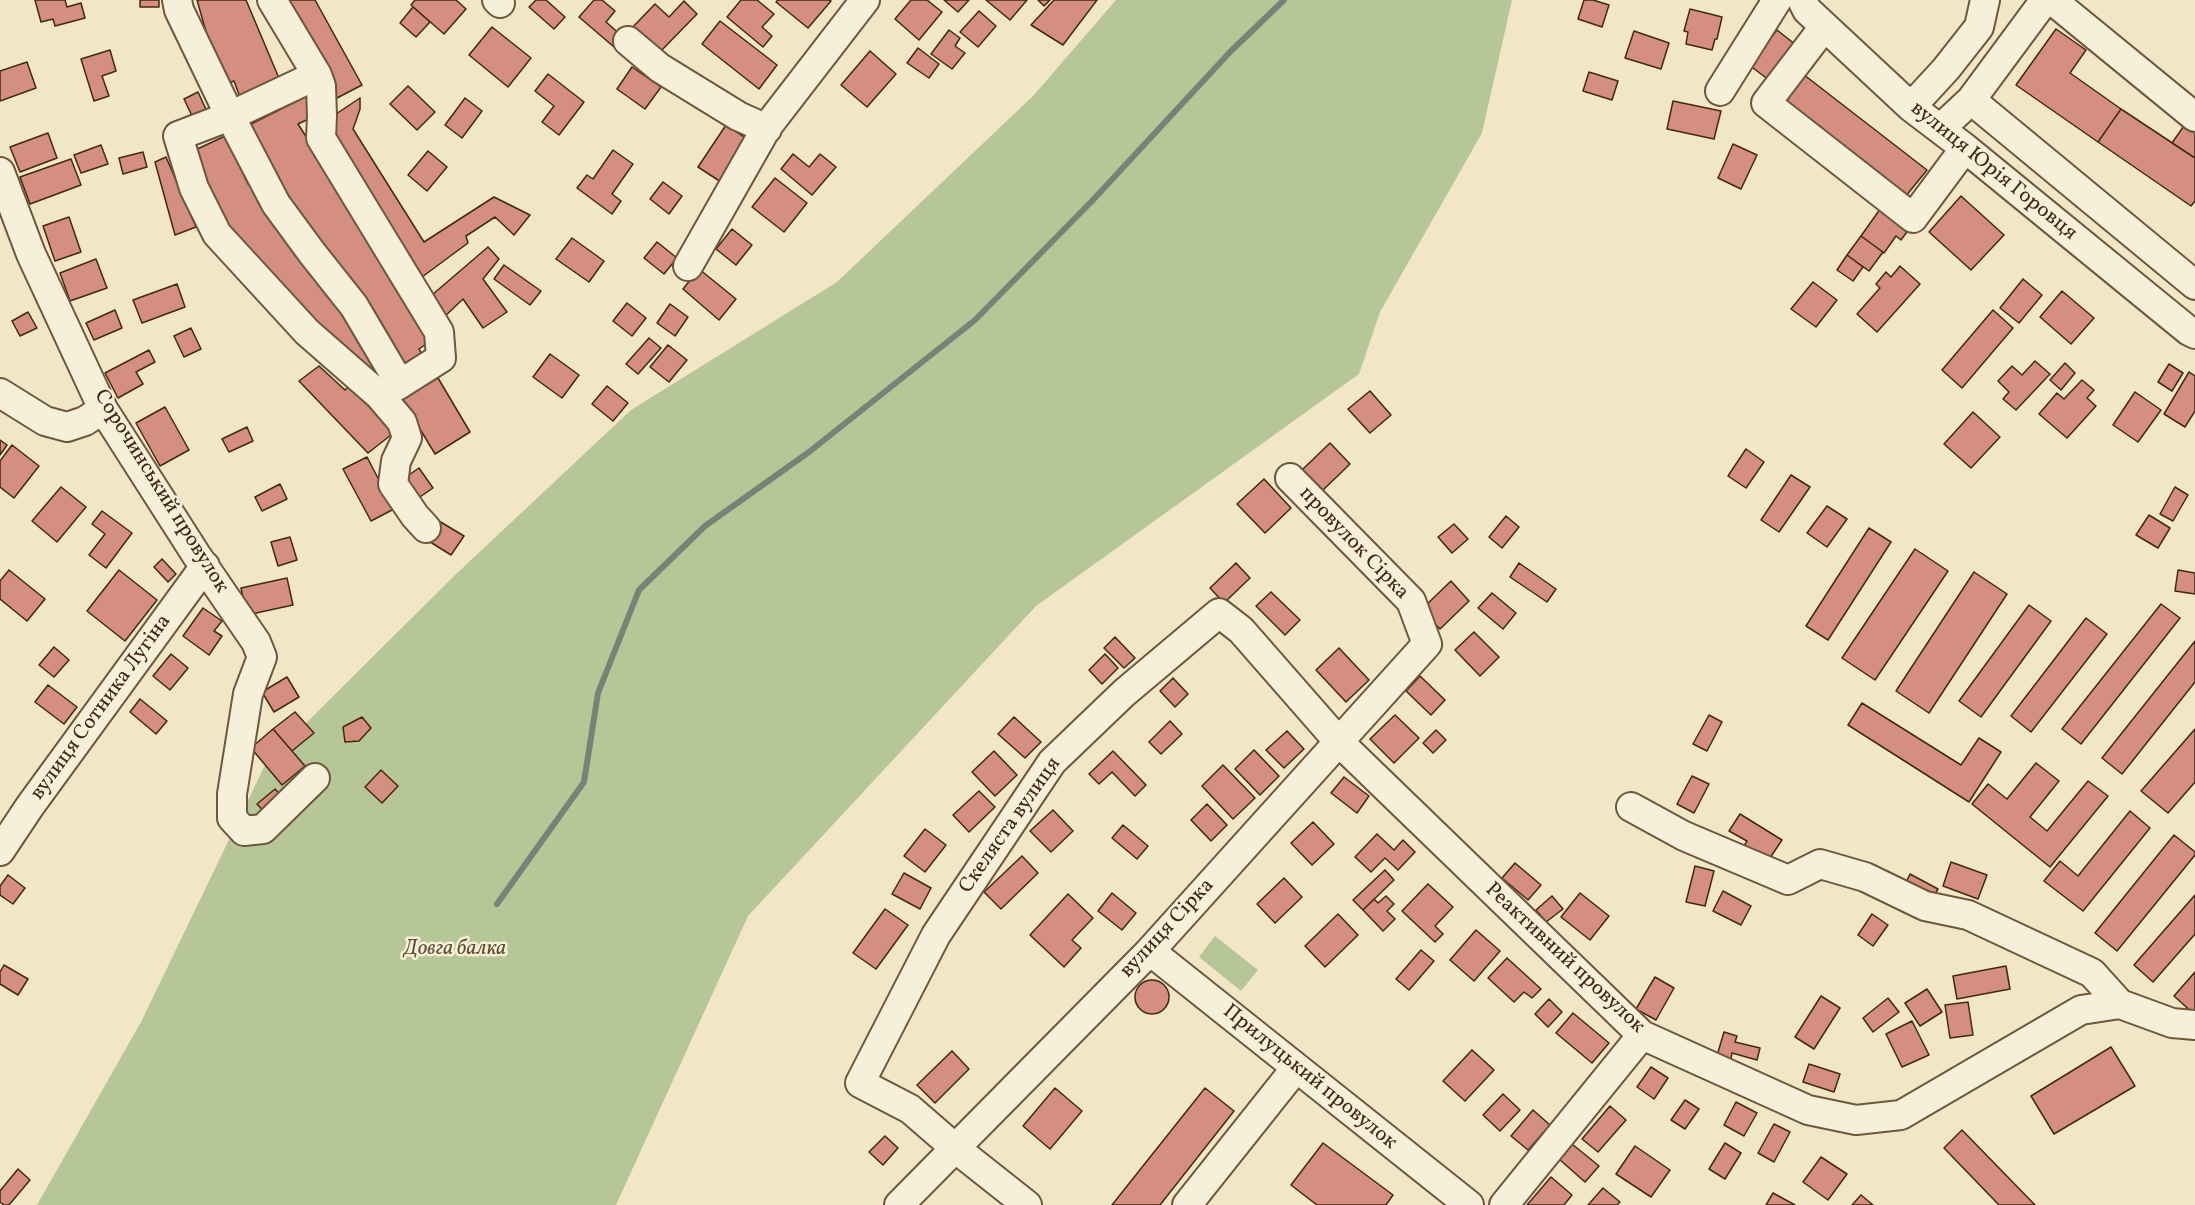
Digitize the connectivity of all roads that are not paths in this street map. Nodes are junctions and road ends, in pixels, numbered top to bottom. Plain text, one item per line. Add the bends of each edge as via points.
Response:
1 (177, 0) edge
2 (272, 0) edge
3 (865, 0) edge
4 (1777, 0) edge
5 (1802, 0) edge
6 (1985, 0) edge
7 (2045, 0) edge
8 (2052, 0) edge
9 (1824, 27) junction
10 (628, 41) dead end
11 (317, 75) junction
12 (1720, 91) dead end
13 (1971, 100) junction
14 (1911, 107) junction
15 (230, 116) junction
16 (2195, 117) edge
17 (766, 129) junction
18 (1940, 129) junction
19 (1965, 148) junction
20 (0, 172) edge
21 (688, 266) dead end
22 (2195, 285) edge
23 (2193, 329) edge
24 (389, 390) junction
25 (0, 393) edge
26 (103, 409) junction
27 (1290, 478) dead end
28 (426, 528) dead end
29 (205, 566) junction
30 (1219, 613) joint
31 (1427, 644) joint
32 (1339, 742) junction
33 (315, 778) dead end
34 (1630, 807) dead end
35 (0, 850) edge
36 (1150, 951) junction
37 (2120, 1004) junction
38 (2195, 1025) edge
39 (1642, 1035) junction
40 (1296, 1068) junction
41 (955, 1148) junction
42 (1453, 1200) edge
43 (899, 1205) edge
44 (1027, 1205) edge
45 (1187, 1205) edge
46 (1504, 1205) edge

1 - 15 street
2 - 11 street
3 - 17 street
4 - 12 street
5 - 9 street, вулиця Юрія Горовця
6 - 14 street via 1979,27
7 - 13 street
8 - 16 street
9 - 14 street, вулиця Юрія Горовця
9 - 19 street via 1766,103 1913,218
10 - 17 street via 660,68
11 - 15 street
11 - 24 street via 321,86 321,138 439,332 441,358
13 - 18 street
13 - 22 street
14 - 18 street, вулиця Юрія Горовця
15 - 24 street via 276,204 354,306
15 - 24 street via 178,136 194,188 218,234 308,332
17 - 21 street
18 - 19 street, вулиця Юрія Горовця
19 - 23 street, вулиця Юрія Горовця
20 - 26 street, Сорочинський провулок via 31,254
24 - 28 street via 407,438 396,461 393,484
25 - 26 street via 45,421 67,427
26 - 29 street, Сорочинський провулок
27 - 31 street, провулок Сірка via 1411,602
29 - 33 street, Сорочинський провулок via 262,657 248,694 232,794 232,818 244,831 263,829
29 - 35 street, вулиця Сотника Лугіна
30 - 32 street, Реактивний провулок via 1240,630
30 - 41 street, Скеляста вулиця via 1124,693 1052,762 936,935 860,1083 910,1109
31 - 32 street, вулиця Сірка
32 - 36 street, вулиця Сірка
32 - 39 street, Реактивний провулок
34 - 37 street via 1684,836 1788,880 1820,864 1865,877 1925,906 1968,915 2092,973
36 - 40 street, Прилуцький провулок
36 - 41 street, вулиця Сірка
37 - 38 street via 2172,1023
37 - 39 street, Реактивний провулок via 2081,1010 1901,1115 1856,1120 1808,1110
39 - 46 street
40 - 42 street, Прилуцький провулок
40 - 45 street
41 - 43 street, вулиця Сірка
41 - 44 street

